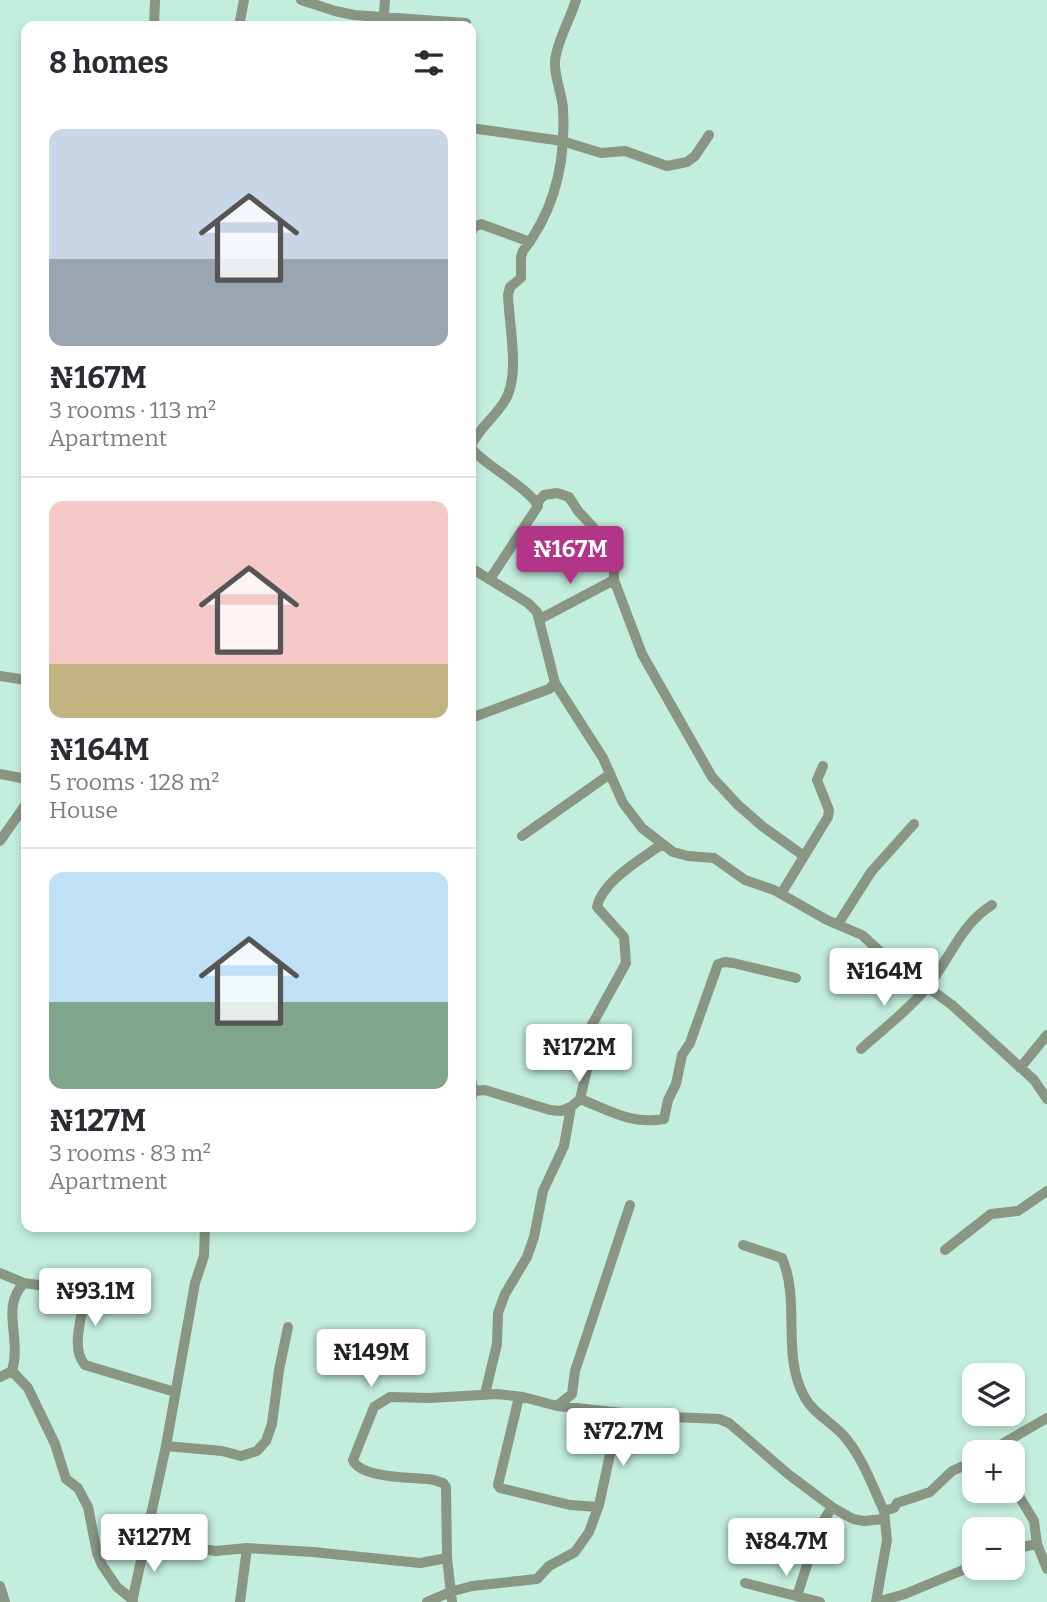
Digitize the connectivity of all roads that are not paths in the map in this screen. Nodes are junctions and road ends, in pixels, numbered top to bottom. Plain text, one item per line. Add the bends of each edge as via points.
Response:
1 (155, 0) edge
2 (244, 0) edge
3 (301, 0) edge
4 (385, 0) edge
5 (576, 0) edge
6 (154, 21) edge
7 (240, 21) edge
8 (383, 21) edge
9 (476, 129) edge
10 (709, 135) dead end
11 (562, 141) junction
12 (476, 226) edge
13 (530, 242) junction
14 (476, 439) edge
15 (476, 455) edge
16 (513, 481) junction
17 (551, 493) junction
18 (537, 503) junction
19 (476, 571) edge
20 (490, 579) junction
21 (614, 580) junction
22 (540, 619) junction
23 (0, 676) edge
24 (21, 679) edge
25 (555, 683) junction
26 (476, 716) edge
27 (822, 766) dead end
28 (0, 774) edge
29 (610, 774) junction
30 (21, 778) edge
31 (21, 814) edge
32 (914, 824) dead end
33 (522, 836) dead end
34 (0, 841) edge
35 (662, 844) junction
36 (804, 856) junction
37 (781, 894) junction
38 (992, 905) dead end
39 (838, 924) junction
40 (796, 978) dead end
41 (927, 988) junction
42 (1047, 1035) edge
43 (861, 1049) dead end
44 (1020, 1068) junction
45 (476, 1094) edge
46 (580, 1099) junction
47 (1047, 1099) edge
48 (571, 1107) junction
49 (1047, 1191) edge
50 (630, 1205) dead end
51 (205, 1232) edge
52 (743, 1244) dead end
53 (945, 1250) dead end
54 (0, 1273) edge
55 (24, 1283) junction
56 (288, 1327) dead end
57 (12, 1371) junction
58 (0, 1377) edge
59 (175, 1392) junction
60 (485, 1394) junction
61 (519, 1397) junction
62 (558, 1406) junction
63 (619, 1413) junction
64 (1047, 1418) edge
65 (1016, 1440) edge
66 (166, 1446) junction
67 (962, 1467) edge
68 (1023, 1503) edge
69 (598, 1507) junction
70 (832, 1507) junction
71 (884, 1515) junction
72 (146, 1541) junction
73 (1037, 1544) junction
74 (1025, 1546) edge
75 (247, 1548) junction
76 (447, 1558) junction
77 (1047, 1569) edge
78 (962, 1571) edge
79 (745, 1583) dead end
80 (0, 1586) edge
81 (797, 1596) junction
82 (451, 1597) edge
83 (132, 1601) edge
84 (5, 1602) edge
85 (240, 1602) edge
86 (427, 1602) edge
87 (820, 1602) edge
88 (876, 1602) edge

1 - 6 street
2 - 7 street
3 - 8 street
4 - 8 street
5 - 11 street via 555,62 563,105
9 - 11 street
10 - 11 street via 687,162 667,166 625,151 601,153
11 - 13 street via 555,193
12 - 13 street
13 - 14 street via 521,257 522,278 510,287 508,295 512,389
15 - 16 street
16 - 17 street
16 - 18 street
17 - 18 street
17 - 21 street via 569,497 593,527 614,562
18 - 20 street
19 - 20 street
20 - 22 street via 528,603
21 - 22 street
21 - 36 street via 642,654 712,777 754,819
22 - 25 street
23 - 24 street
25 - 26 street
25 - 29 street
27 - 36 street via 817,780 828,817
28 - 30 street
29 - 33 street
29 - 35 street via 623,803
31 - 34 street
32 - 39 street via 871,872
35 - 37 street via 680,854 714,858 745,880
35 - 46 street via 619,874 598,901 597,907 624,937 626,963 587,1032 589,1061
36 - 37 street
37 - 39 street
38 - 41 street via 969,923
39 - 41 street via 862,935
40 - 46 street via 733,962 718,964 682,1055 664,1119 628,1117
41 - 43 street
41 - 44 street
42 - 44 street
44 - 47 street
45 - 48 street via 485,1090 551,1110
46 - 48 street
48 - 60 street via 564,1146 543,1191 530,1247 498,1313 497,1344
49 - 53 street via 1018,1210 991,1214
50 - 62 street via 575,1371 572,1394
51 - 59 street via 205,1251
52 - 71 street via 782,1258 791,1296 793,1364 804,1397 858,1455
54 - 55 street
55 - 57 street via 10,1293 2,1315 13,1346
55 - 59 street via 66,1289 82,1297 77,1347 85,1365
56 - 66 street via 272,1424 257,1451 241,1456
57 - 58 street
57 - 83 street via 28,1388 55,1444 65,1479 78,1489 88,1507 102,1565
59 - 66 street
60 - 61 street
60 - 76 street via 384,1399 373,1407 353,1456 354,1465 371,1473 443,1483
61 - 62 street
61 - 69 street via 500,1488
62 - 63 street
63 - 69 street
63 - 70 street via 724,1420
64 - 65 street
66 - 72 street
67 - 71 street via 930,1492 897,1503
68 - 73 street via 1034,1521
69 - 82 street via 590,1532 575,1552 549,1566 537,1579 472,1586
70 - 71 street via 864,1521
70 - 81 street via 819,1528
71 - 88 street via 887,1540
72 - 75 street via 216,1551
72 - 83 street
73 - 74 street
73 - 77 street
75 - 76 street via 420,1563
75 - 85 street
76 - 82 street
78 - 88 street
79 - 81 street
80 - 84 street
81 - 87 street
82 - 86 street

